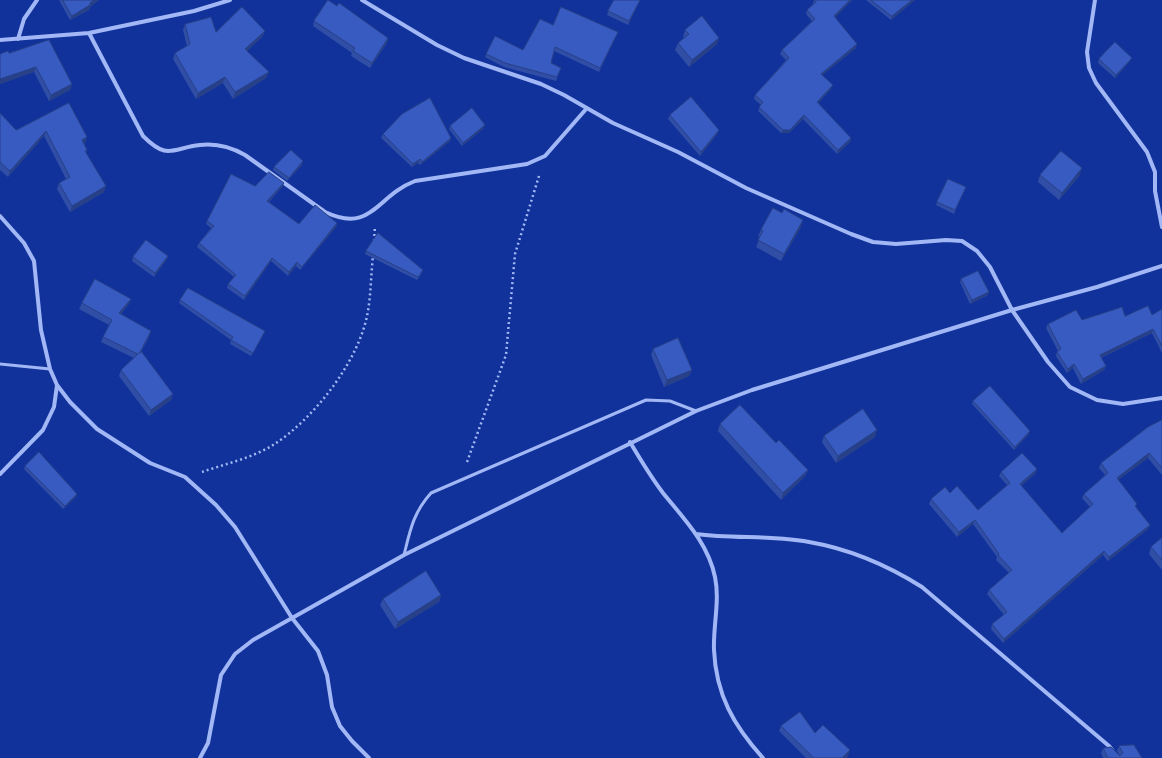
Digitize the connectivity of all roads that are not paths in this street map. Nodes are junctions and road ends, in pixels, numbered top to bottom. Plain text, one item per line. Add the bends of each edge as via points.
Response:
1 (37, 0) edge
2 (230, 0) edge
3 (362, 0) edge
4 (1095, 0) edge
5 (90, 33) junction
6 (18, 39) junction
7 (0, 40) edge
8 (587, 108) junction
9 (0, 216) edge
10 (1162, 227) edge
11 (1160, 267) edge
12 (1162, 272) edge
13 (1012, 310) junction
14 (0, 364) edge
15 (50, 369) junction
16 (57, 385) junction
17 (1162, 398) edge
18 (696, 411) junction
19 (630, 442) junction
20 (0, 474) edge
21 (696, 534) junction
22 (404, 555) junction
23 (292, 618) junction
24 (200, 758) edge
25 (369, 758) edge
26 (764, 758) edge
27 (1118, 758) edge

1 - 6 street via 24,19
2 - 5 street via 194,11
3 - 8 street via 437,45 488,67 541,84
4 - 10 street via 1087,52 1089,68 1096,83 1147,152 1155,172 1156,198
5 - 6 street
5 - 8 street via 144,136 160,149 176,151 198,145 224,145 245,155 325,212 340,219 353,220 366,216 402,186 414,181 527,164 545,156
6 - 7 street
8 - 13 street via 746,188 873,242 896,244 962,241 977,251 990,267
9 - 15 street via 24,243 34,261 41,330
11 - 12 street
11 - 13 street
13 - 17 street via 1048,362 1070,387 1097,400 1123,404
13 - 18 street via 752,390
14 - 15 lane
15 - 16 street
16 - 20 street via 54,407 43,430
16 - 23 street via 97,429 150,463 185,477 216,505 235,527
18 - 19 street
18 - 22 lane via 670,401 646,400 431,494 414,516
19 - 21 street via 663,492
19 - 22 street
21 - 26 street via 715,578 714,650 724,702 736,724
21 - 27 street via 809,542 869,559 895,570 922,588 1109,746
22 - 23 street
23 - 24 street via 235,654 221,674 208,743
23 - 25 street via 318,651 327,675 332,707 340,726

